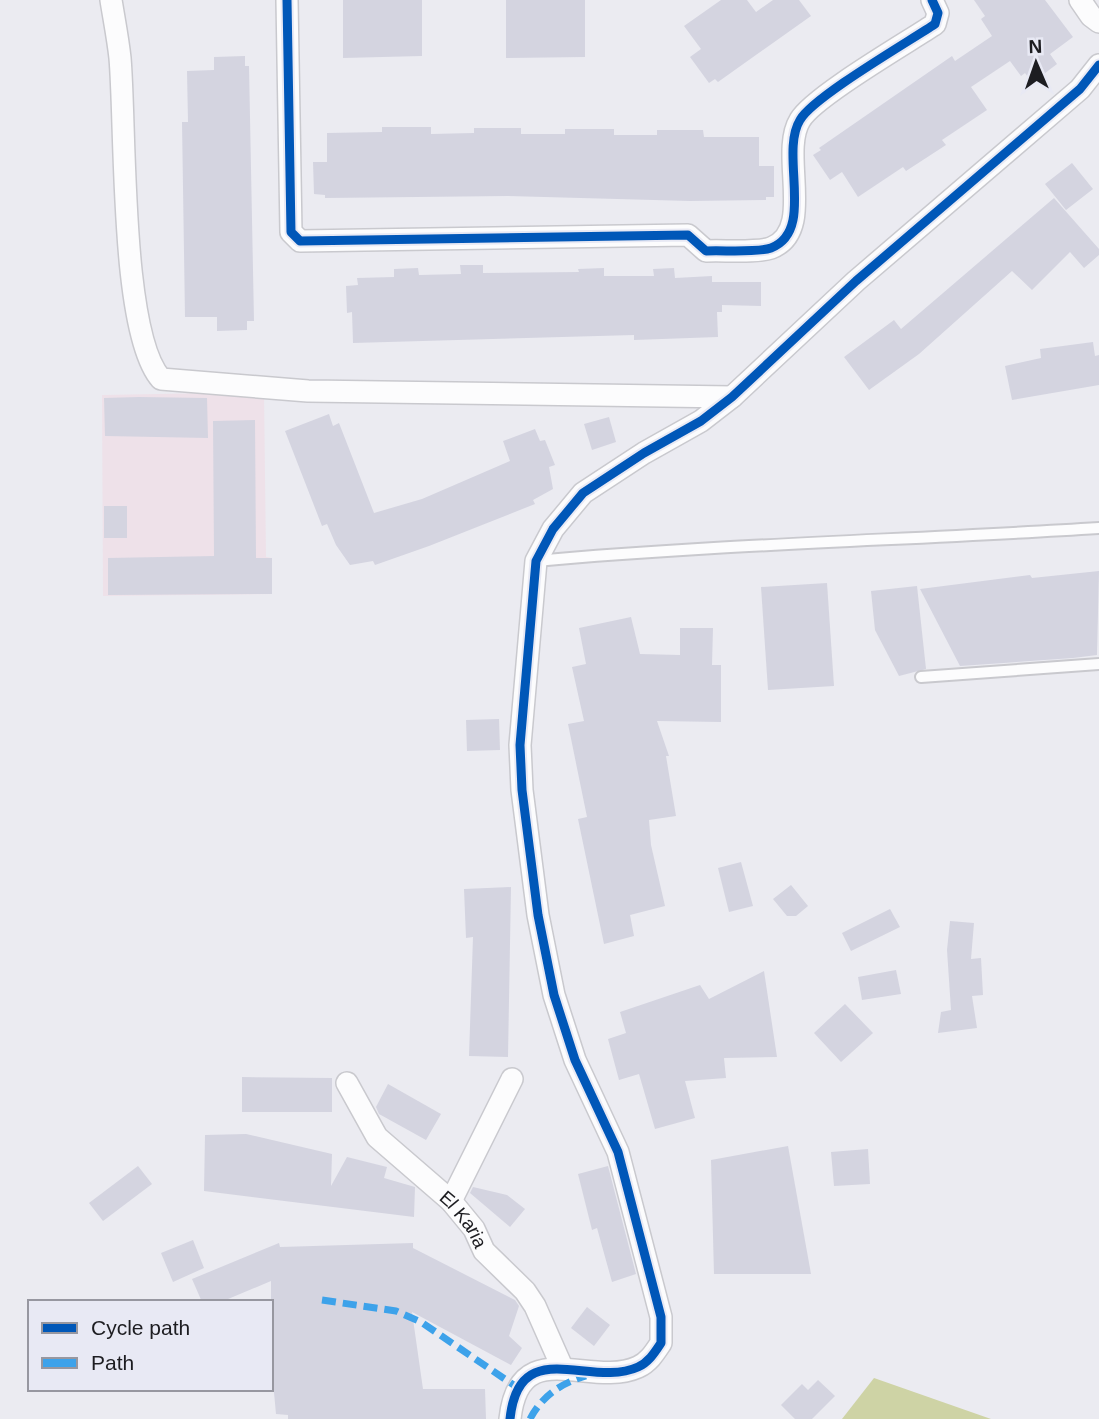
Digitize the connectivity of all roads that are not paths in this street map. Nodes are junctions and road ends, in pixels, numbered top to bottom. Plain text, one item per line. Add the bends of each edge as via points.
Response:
1 (111, 0) edge
2 (287, 0) edge
3 (932, 0) edge
4 (1080, 0) edge
5 (1099, 22) edge
6 (1099, 65) edge
7 (682, 396) junction
8 (732, 397) junction
9 (701, 421) junction
10 (1099, 528) edge
11 (536, 561) junction
12 (1099, 664) edge
13 (921, 677) dead end
14 (512, 1079) dead end
15 (347, 1083) dead end
16 (451, 1201) junction
17 (562, 1367) junction
18 (510, 1419) edge

1 - 7 street via 120,56 132,278 147,353 161,379 308,391
2 - 3 street via 290,232 300,241 688,235 706,251 771,248 784,237 794,223 793,143 799,120 818,102 935,24 938,13
4 - 5 street
6 - 8 street via 1080,89 856,281
7 - 8 street
7 - 9 street
8 - 9 street
9 - 11 street via 583,494 553,529
10 - 11 lane via 660,550
11 - 17 street via 520,745 538,915 554,995 575,1060 618,1152 661,1317 661,1343 640,1366 622,1372
12 - 13 lane
14 - 16 street
15 - 16 street, El Karia via 377,1137
16 - 17 street, El Karia via 474,1229 484,1251 525,1291
17 - 18 street via 538,1371 521,1382

